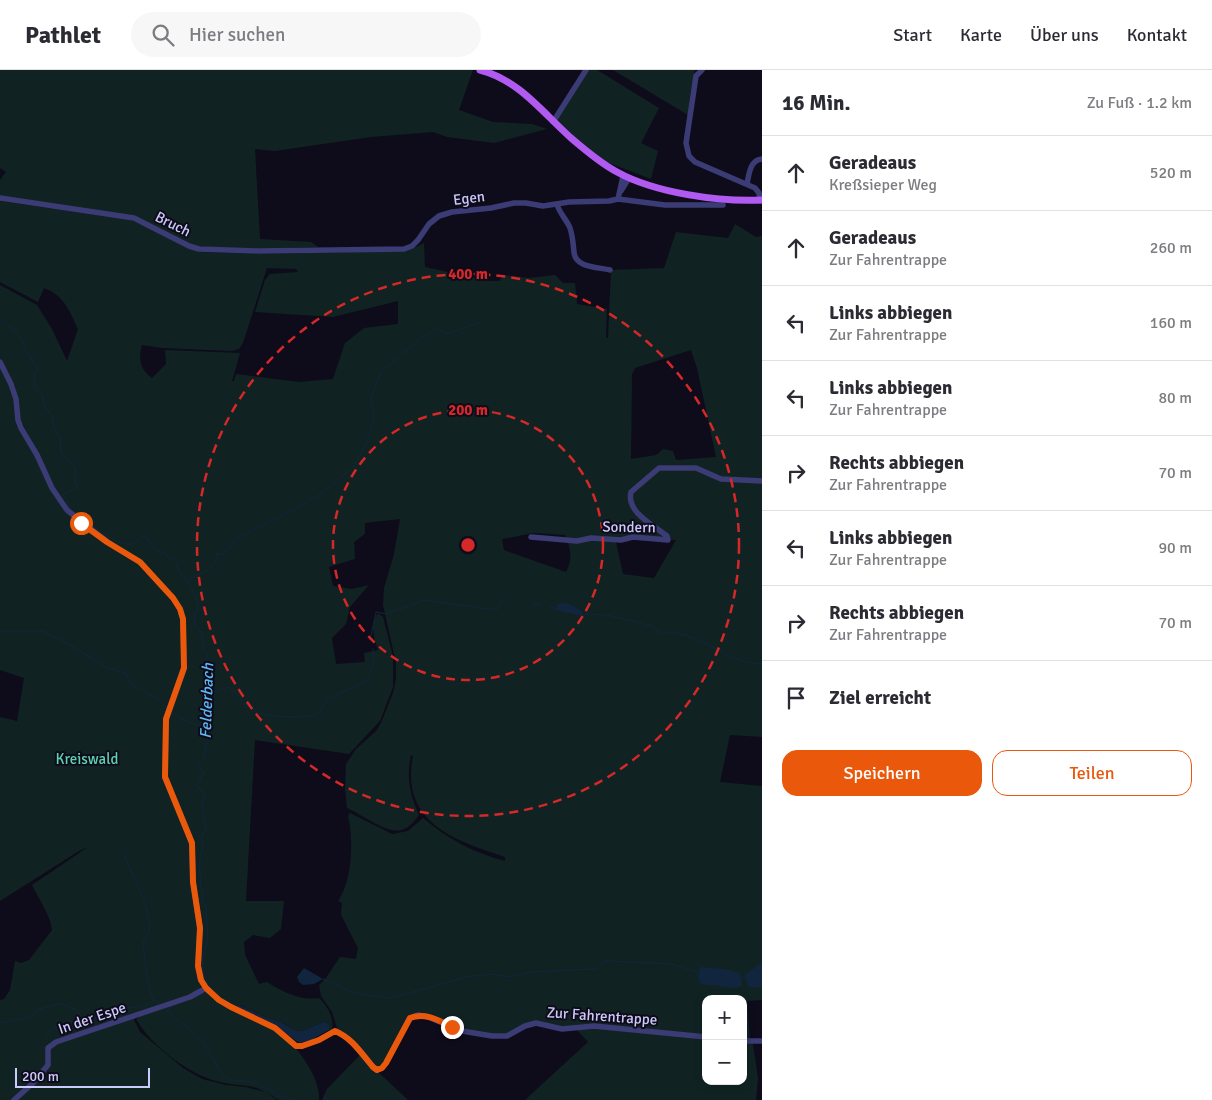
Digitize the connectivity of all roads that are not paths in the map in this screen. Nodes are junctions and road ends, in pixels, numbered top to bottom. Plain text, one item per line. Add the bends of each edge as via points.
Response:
1 (480, 70) edge
2 (586, 70) edge
3 (702, 70) edge
4 (553, 122) junction
5 (762, 159) edge
6 (626, 177) junction
7 (749, 185) junction
8 (0, 198) edge
9 (618, 199) junction
10 (758, 200) edge
11 (557, 204) junction
12 (723, 205) dead end
13 (367, 249) joint
14 (610, 270) dead end
15 (0, 362) edge
16 (762, 481) edge
17 (531, 537) dead end
18 (206, 988) junction
19 (702, 1037) edge
20 (747, 1041) edge
21 (762, 1041) edge
22 (14, 1100) edge

1 - 4 main road via 517,88
2 - 4 street
3 - 7 street via 696,76 693,95 686,144 689,156 695,162
4 - 6 main road via 584,150
5 - 7 street via 753,163
6 - 9 street
6 - 10 main road via 710,198
7 - 10 street via 757,190
8 - 13 street, Bruch via 134,218 200,249
9 - 11 street, Egen
9 - 12 street, Egen via 673,205
11 - 13 street, Egen via 514,203 452,212 429,224 412,246
11 - 14 street via 569,226 576,260
15 - 18 street via 11,384 21,428 67,510 107,542 140,562 180,609 184,668 166,719 165,767 167,784 192,843 193,882 200,928 198,972
16 - 17 street, Sondern via 721,479 696,468 659,468 631,492 630,502 668,540 633,537 577,541
18 - 19 street, Zur Fahrentrappe via 231,1007 275,1028 296,1046 319,1040 335,1031 344,1035 377,1070 386,1063 410,1018 418,1015 462,1031 492,1036 507,1036 536,1023 562,1029 594,1026
18 - 22 street, In der Espe via 190,997 56,1042 48,1048 48,1065
20 - 21 street

